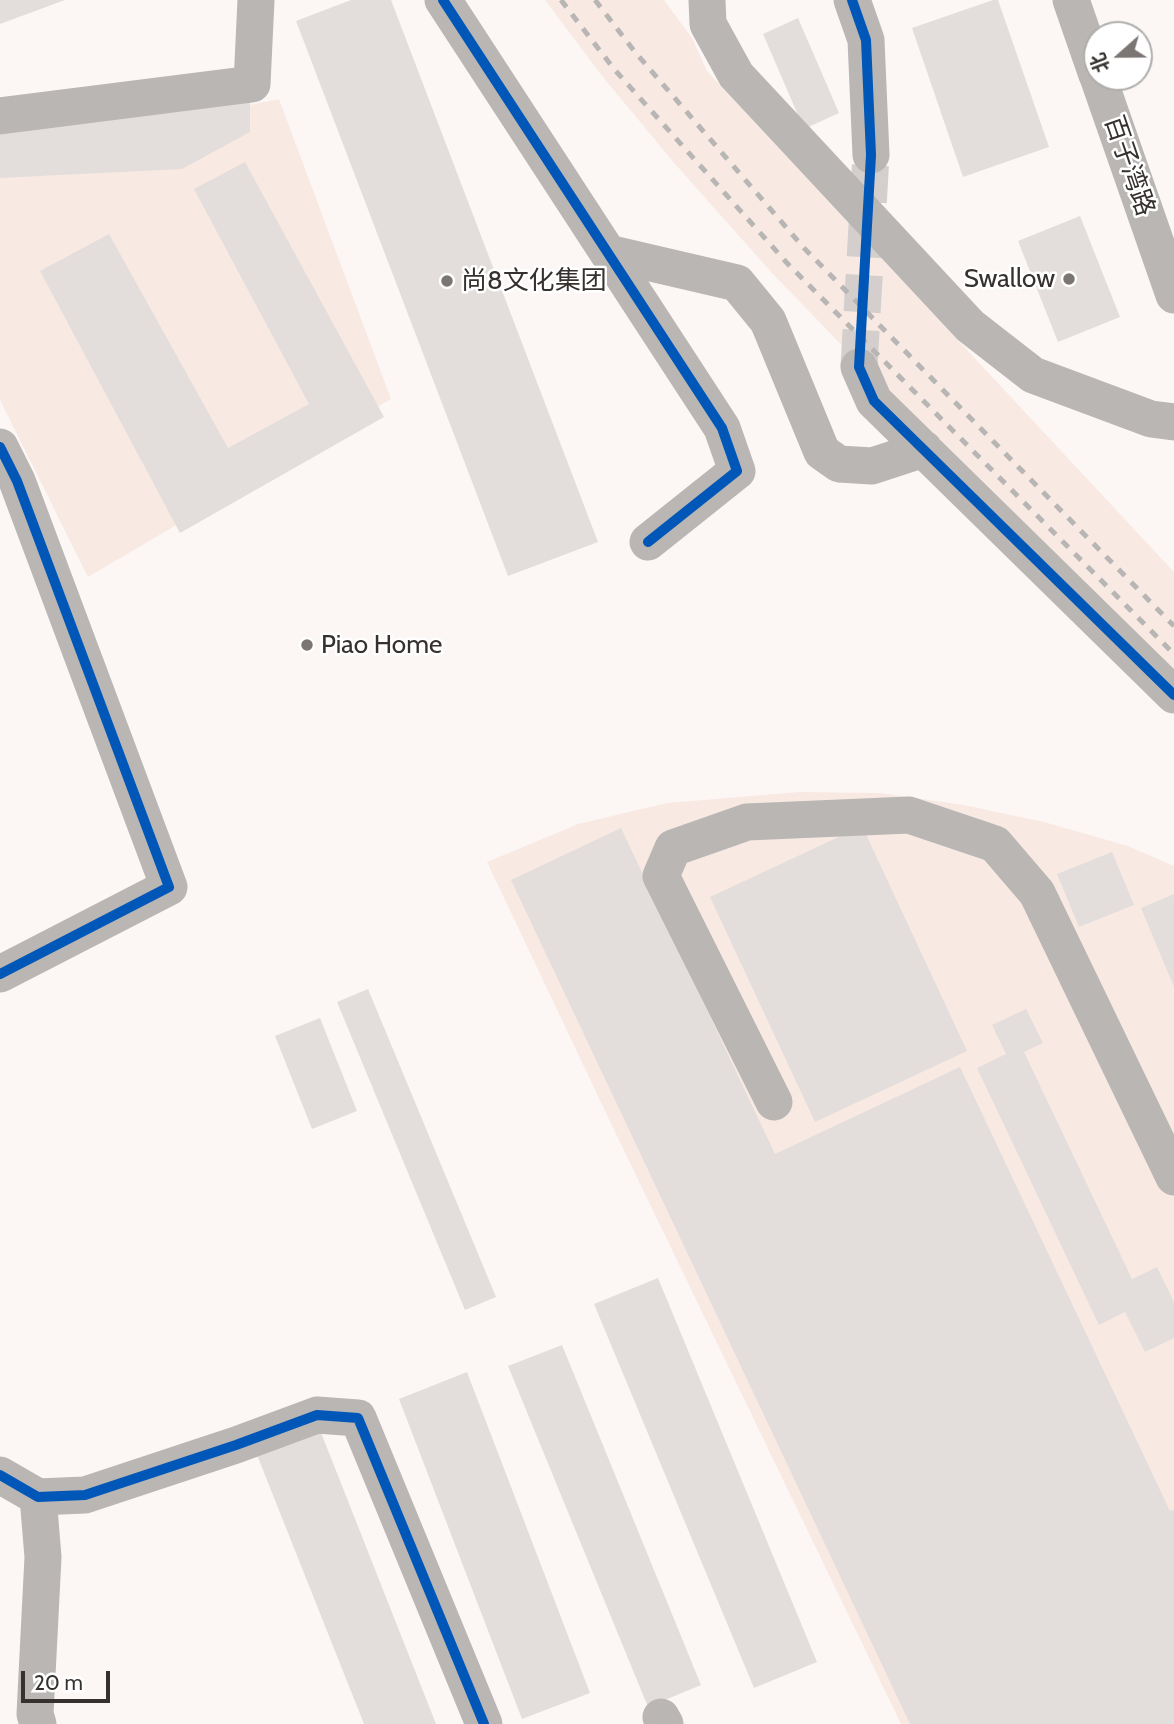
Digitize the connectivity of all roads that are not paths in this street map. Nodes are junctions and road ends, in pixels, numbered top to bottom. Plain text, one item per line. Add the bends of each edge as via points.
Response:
1 (256, 0) edge
2 (443, 0) edge
3 (707, 0) edge
4 (852, 0) edge
5 (1070, 0) edge
6 (1083, 37) edge
7 (1102, 91) edge
8 (0, 116) edge
9 (871, 155) tunnel mouth
10 (608, 253) junction
11 (1174, 295) edge
12 (859, 367) tunnel mouth
13 (1174, 422) edge
14 (0, 447) edge
15 (924, 449) junction
16 (648, 541) dead end
17 (1174, 695) edge
18 (0, 974) edge
19 (774, 1102) dead end
20 (1171, 1161) edge
21 (0, 1475) edge
22 (38, 1497) junction
23 (38, 1724) edge
24 (484, 1724) edge

1 - 8 street via 252,84
2 - 10 street
3 - 13 street via 708,24 736,75 970,326 1033,375 1151,419
4 - 9 street via 866,40
5 - 6 street, 百子湾路
7 - 11 street, 百子湾路
10 - 15 street via 737,283 768,321 822,452 839,464 872,466
10 - 16 street via 722,428 737,471
12 - 15 street via 874,401
14 - 18 street via 17,481 169,887
15 - 17 street
19 - 20 street via 661,876 673,848 747,822 909,815 995,844 1037,893
21 - 22 street
22 - 23 street via 43,1557
22 - 24 street via 85,1495 317,1415 358,1418

